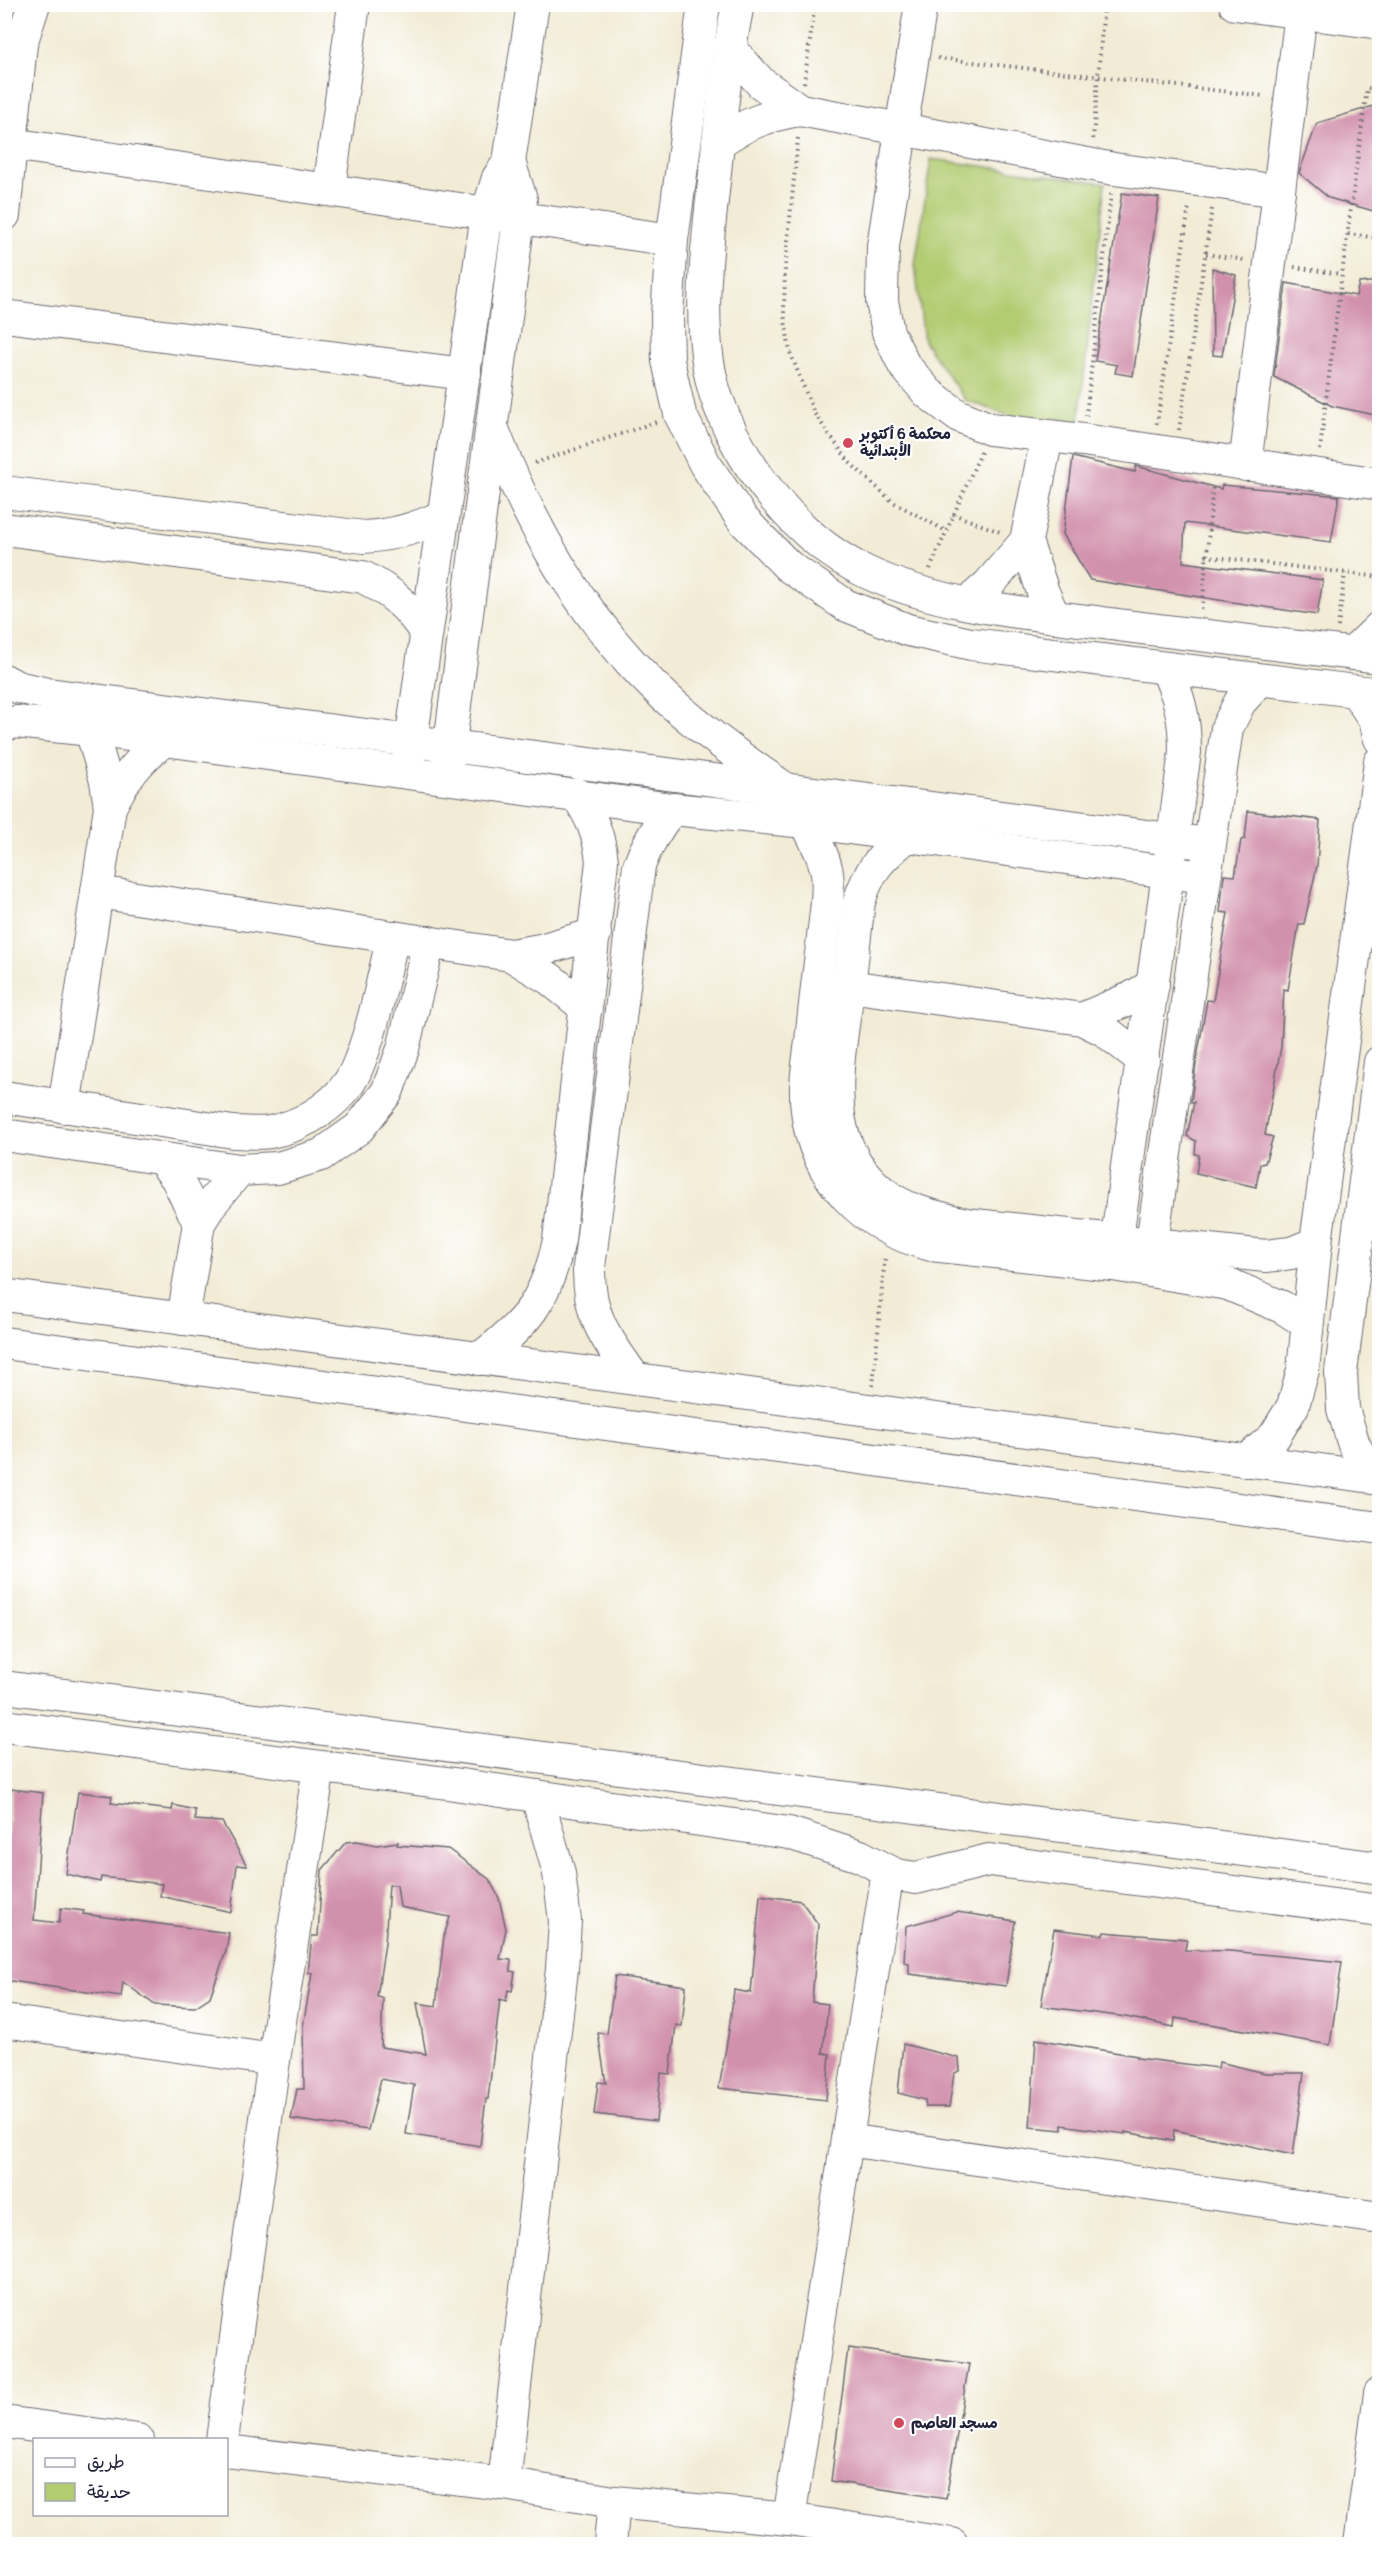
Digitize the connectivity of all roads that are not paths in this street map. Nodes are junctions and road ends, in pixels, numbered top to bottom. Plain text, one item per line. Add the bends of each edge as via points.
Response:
1 (34, 4) edge
2 (354, 4) edge
3 (533, 4) edge
4 (704, 4) edge
5 (738, 4) edge
6 (921, 4) edge
7 (1235, 4) edge
8 (1301, 13) junction
9 (1380, 23) edge
10 (729, 47) junction
11 (800, 110) junction
12 (902, 130) junction
13 (718, 143) junction
14 (10, 144) junction
15 (509, 162) junction
16 (329, 190) junction
17 (1279, 190) junction
18 (4, 214) edge
19 (487, 214) junction
20 (519, 218) junction
21 (672, 240) junction
22 (4, 316) edge
23 (465, 374) junction
24 (492, 428) junction
25 (1047, 437) junction
26 (1230, 463) junction
27 (1380, 484) edge
28 (4, 492) edge
29 (170, 513) junction
30 (443, 516) junction
31 (5, 530) edge
32 (1026, 542) junction
33 (165, 551) junction
34 (968, 603) junction
35 (1054, 617) junction
36 (1380, 627) edge
37 (426, 633) junction
38 (1355, 654) edge
39 (1166, 668) junction
40 (4, 680) edge
41 (1260, 680) junction
42 (1368, 693) edge
43 (4, 725) edge
44 (91, 730) junction
45 (1380, 739) edge
46 (164, 740) junction
47 (411, 740) junction
48 (450, 745) junction
49 (406, 771) junction
50 (1379, 774) edge
51 (446, 777) junction
52 (786, 789) junction
53 (576, 794) junction
54 (110, 807) junction
55 (672, 809) junction
56 (806, 822) junction
57 (906, 837) junction
58 (1174, 840) junction
59 (1209, 844) junction
60 (1170, 871) junction
61 (1204, 877) junction
62 (600, 885) junction
63 (636, 888) junction
64 (97, 892) junction
65 (827, 896) junction
66 (859, 902) junction
67 (595, 934) junction
68 (393, 937) junction
69 (429, 942) junction
70 (512, 955) junction
71 (1154, 985) junction
72 (849, 986) junction
73 (586, 1008) junction
74 (1082, 1019) junction
75 (1143, 1060) junction
76 (1380, 1062) edge
77 (4, 1097) edge
78 (64, 1107) junction
79 (4, 1135) edge
80 (162, 1158) junction
81 (239, 1170) junction
82 (199, 1223) junction
83 (1316, 1243) junction
84 (1115, 1252) junction
85 (1150, 1257) junction
86 (4, 1295) edge
87 (183, 1319) junction
88 (1307, 1323) junction
89 (4, 1343) edge
90 (479, 1359) junction
91 (1303, 1370) junction
92 (1341, 1372) junction
93 (634, 1379) junction
94 (1246, 1461) junction
95 (1376, 1478) edge
96 (1380, 1528) edge
97 (4, 1687) edge
98 (4, 1726) edge
99 (319, 1767) junction
100 (537, 1796) junction
101 (1380, 1868) edge
102 (888, 1871) junction
103 (1380, 1911) edge
104 (4, 2021) edge
105 (274, 2060) junction
106 (847, 2140) junction
107 (1380, 2218) edge
108 (1380, 2393) edge
109 (4, 2422) edge
110 (130, 2438) edge
111 (222, 2438) edge
112 (228, 2451) edge
113 (504, 2484) junction
114 (614, 2502) junction
115 (789, 2519) junction
116 (610, 2544) edge
117 (952, 2544) edge
118 (1360, 2544) edge

1 - 14 street via 21,44
2 - 16 street
3 - 15 street
4 - 21 street
5 - 10 street
6 - 12 street
7 - 8 street
8 - 9 street
8 - 17 street
10 - 11 street via 761,83
10 - 13 street
11 - 12 street
11 - 13 street via 756,120
12 - 17 street via 1103,167
12 - 25 street via 883,246 882,301 888,332 904,365 928,393 957,415 990,429
13 - 34 street via 705,319 716,394 739,448 772,497 815,539 864,571 919,593
14 - 16 street
14 - 18 street
15 - 19 street via 498,178
15 - 20 street via 521,199
16 - 19 street
17 - 26 street
19 - 20 street
19 - 23 street
20 - 21 street
20 - 24 street
21 - 39 street via 668,361 680,414 705,464 743,520 788,566 845,605 908,630 971,644
22 - 23 street
23 - 30 street
24 - 48 street
24 - 52 street via 541,536 572,586 623,652 672,703 727,749
25 - 26 street
25 - 32 street
26 - 27 street
28 - 29 street
29 - 30 street via 364,537 409,531
29 - 33 street
30 - 37 street
31 - 33 street
32 - 34 street
32 - 35 street
33 - 37 street via 363,577 388,590 410,609
34 - 35 street
35 - 38 street
36 - 38 street
37 - 47 street
39 - 41 street
39 - 58 street via 1185,723
40 - 47 street via 48,694
41 - 42 street
41 - 59 street via 1240,702 1227,728
42 - 45 street
43 - 44 street via 16,722
44 - 46 street
44 - 54 street
46 - 49 street
46 - 54 street via 135,765
47 - 48 street
47 - 49 street
48 - 51 street
48 - 52 street
49 - 51 street
50 - 83 street
51 - 53 street
52 - 58 street
53 - 55 street
53 - 62 street via 599,837
54 - 64 street
55 - 56 street
55 - 63 street via 647,845
56 - 57 street
56 - 65 street via 825,862
57 - 60 street
57 - 66 street via 874,865
58 - 59 street
58 - 60 street
59 - 61 street
60 - 61 street
60 - 71 street
61 - 85 street
62 - 63 street
62 - 67 street
63 - 93 street via 589,1267 593,1310 601,1330
64 - 68 street
64 - 78 street
65 - 66 street via 838,885 846,884 853,888
65 - 84 street via 807,1074 807,1110 815,1151 831,1181 858,1209 911,1240 932,1245
66 - 72 street
67 - 70 street
67 - 73 street
68 - 69 street
68 - 78 street via 356,1072 334,1101 304,1122 270,1132 234,1132
69 - 70 street
69 - 81 street via 403,1049 387,1092 359,1128 321,1155 278,1168
70 - 73 street
71 - 74 street
71 - 75 street
72 - 74 street
72 - 84 street via 836,1075 836,1107 846,1143 865,1174 892,1199 926,1215
73 - 90 street via 553,1266 530,1314 512,1334
74 - 75 street via 1104,1030
75 - 84 street
76 - 92 street
77 - 78 street
79 - 80 street
80 - 81 street
80 - 82 street
81 - 82 street
82 - 87 street
83 - 85 street via 1291,1253 1266,1256
83 - 88 street
84 - 85 street
85 - 88 street via 1228,1284 1282,1307
86 - 87 street
87 - 90 street
88 - 91 street
89 - 96 street
90 - 93 street
91 - 92 street via 1305,1380 1321,1390 1331,1388
91 - 94 street via 1293,1406 1274,1437
92 - 95 street via 1346,1418 1354,1445
93 - 94 street
94 - 95 street
97 - 101 street
98 - 99 street
99 - 100 street
99 - 105 street
100 - 102 street via 789,1833 860,1857
100 - 113 street via 559,1873 564,1930
102 - 103 street via 916,1878 989,1860
102 - 106 street
104 - 105 street
105 - 111 street
106 - 107 street
106 - 115 street
108 - 118 street
109 - 110 street
112 - 113 street
113 - 114 street
114 - 115 street
114 - 116 street
115 - 117 street

